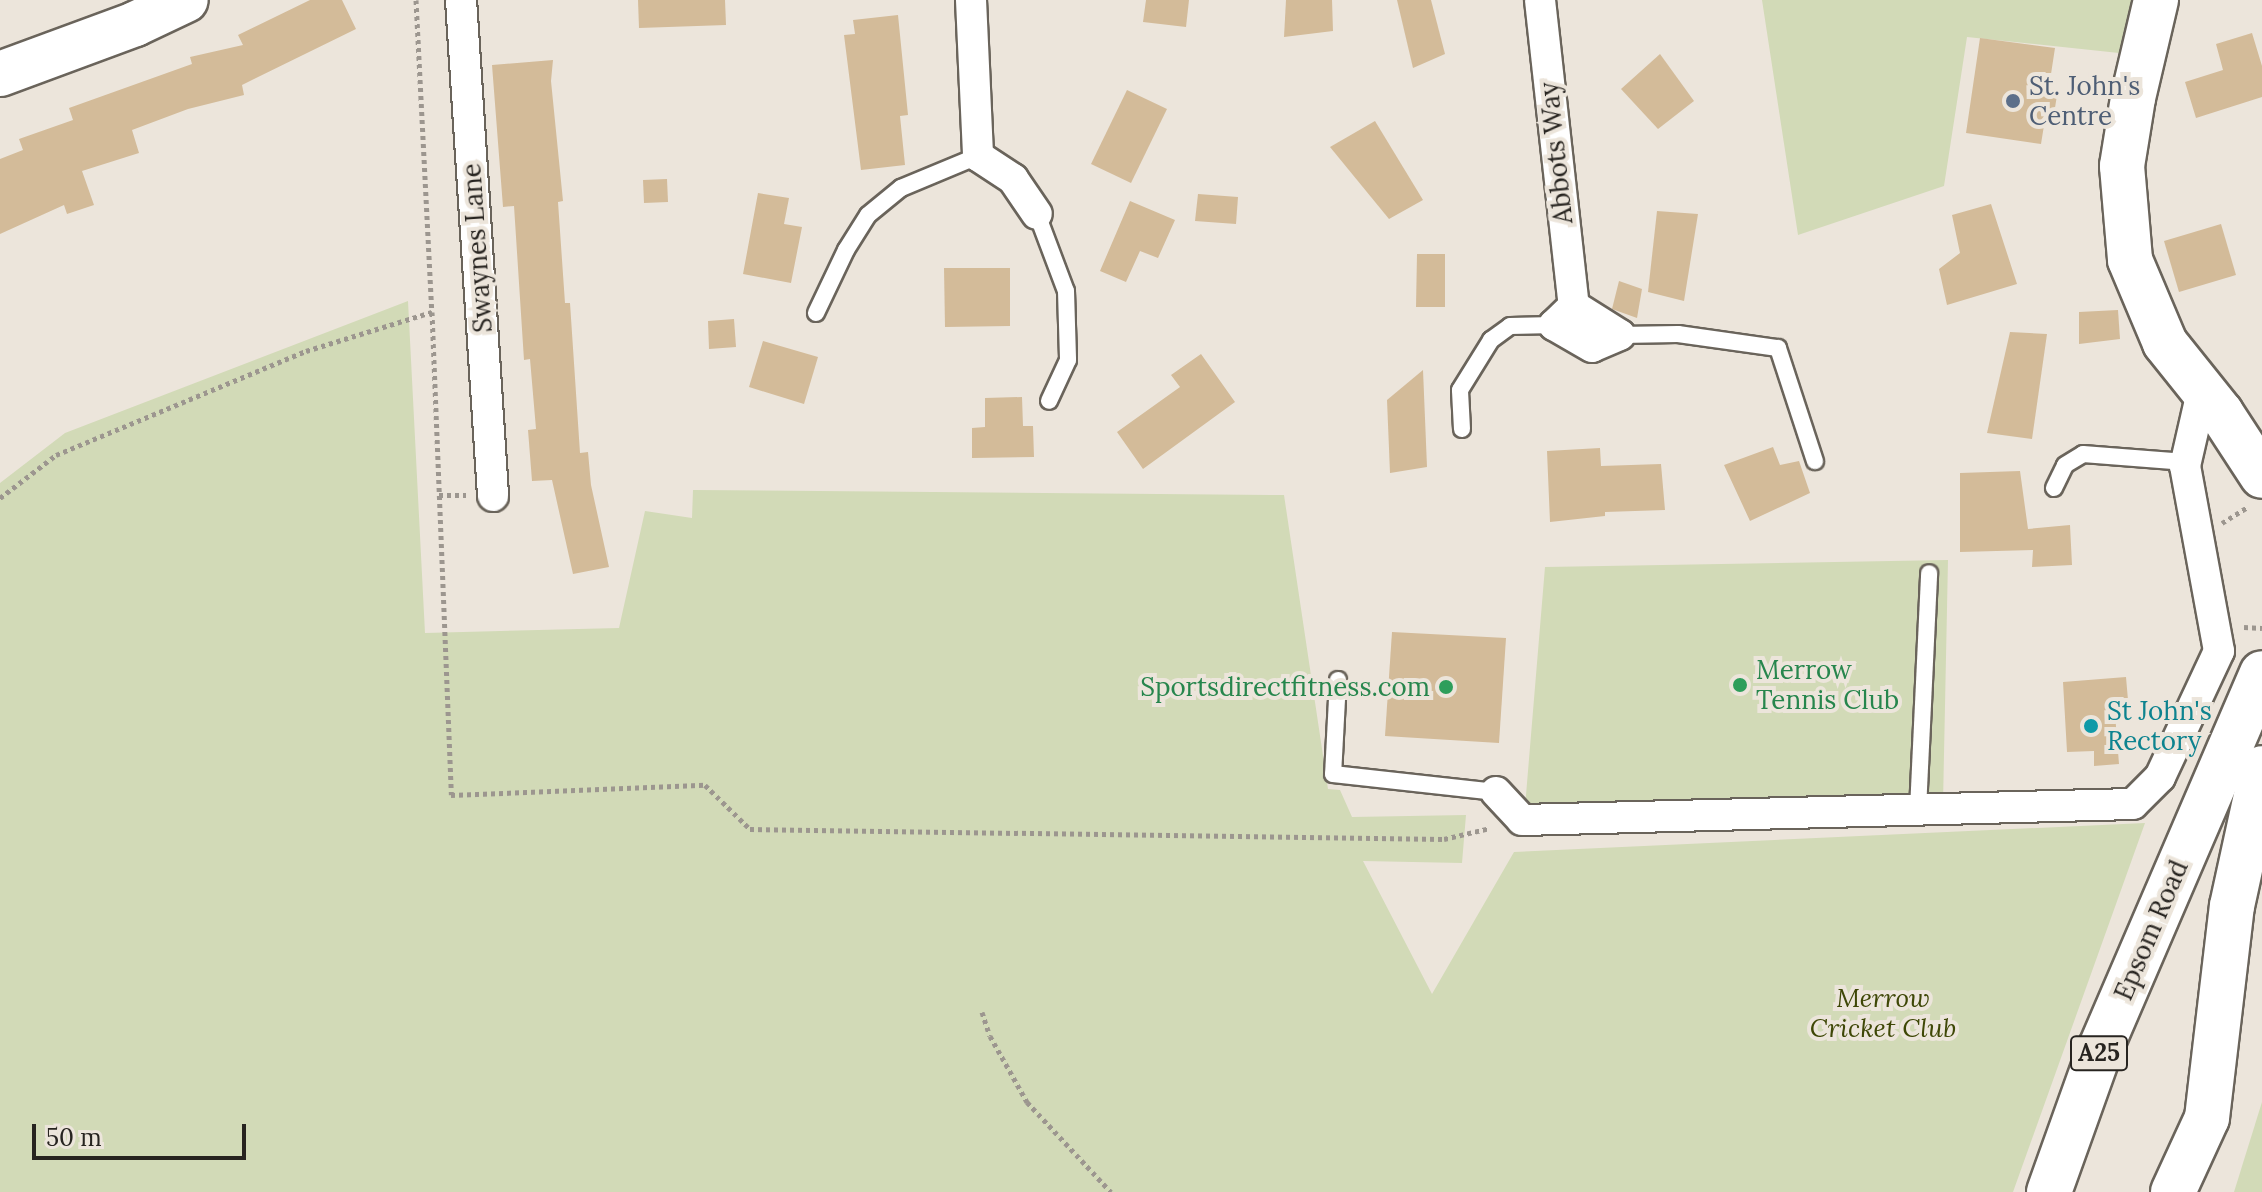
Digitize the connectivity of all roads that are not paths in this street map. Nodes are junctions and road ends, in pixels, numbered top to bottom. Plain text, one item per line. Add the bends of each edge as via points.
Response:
1 (186, 0) edge
2 (461, 0) edge
3 (971, 0) edge
4 (1540, 0) edge
5 (2156, 0) edge
6 (125, 12) edge
7 (0, 74) edge
8 (978, 156) junction
9 (1037, 214) joint
10 (816, 313) dead end
11 (1564, 316) junction
12 (1620, 335) joint
13 (1049, 401) dead end
14 (2212, 402) junction
15 (1462, 429) dead end
16 (2262, 432) edge
17 (1815, 461) dead end
18 (2186, 462) junction
19 (2259, 486) edge
20 (2054, 488) dead end
21 (493, 496) dead end
22 (1929, 573) dead end
23 (2262, 673) edge
24 (1338, 680) dead end
25 (2262, 768) edge
26 (1496, 792) joint
27 (1918, 810) junction
28 (2049, 1192) edge
29 (2173, 1192) edge

1 - 6 main road
2 - 21 street, Swaynes Lane
3 - 8 street
4 - 11 street, Abbots Way
5 - 14 main road via 2122,166 2130,260 2165,343
6 - 7 main road
8 - 9 street via 1013,179
8 - 10 lane via 901,188 868,215
9 - 13 lane via 1066,291 1068,360
11 - 12 street
11 - 15 lane via 1510,326 1491,340 1460,390
12 - 17 lane via 1678,334 1778,348
14 - 16 main road
14 - 18 street
14 - 19 main road
18 - 20 lane via 2083,454 2065,465
18 - 27 street via 2219,651 2160,777 2133,804
22 - 27 lane
23 - 28 main road, Epsom Road / A25 via 2101,1047
24 - 26 lane via 1333,774
25 - 29 main road via 2232,906 2207,1118
26 - 27 street via 1522,820

